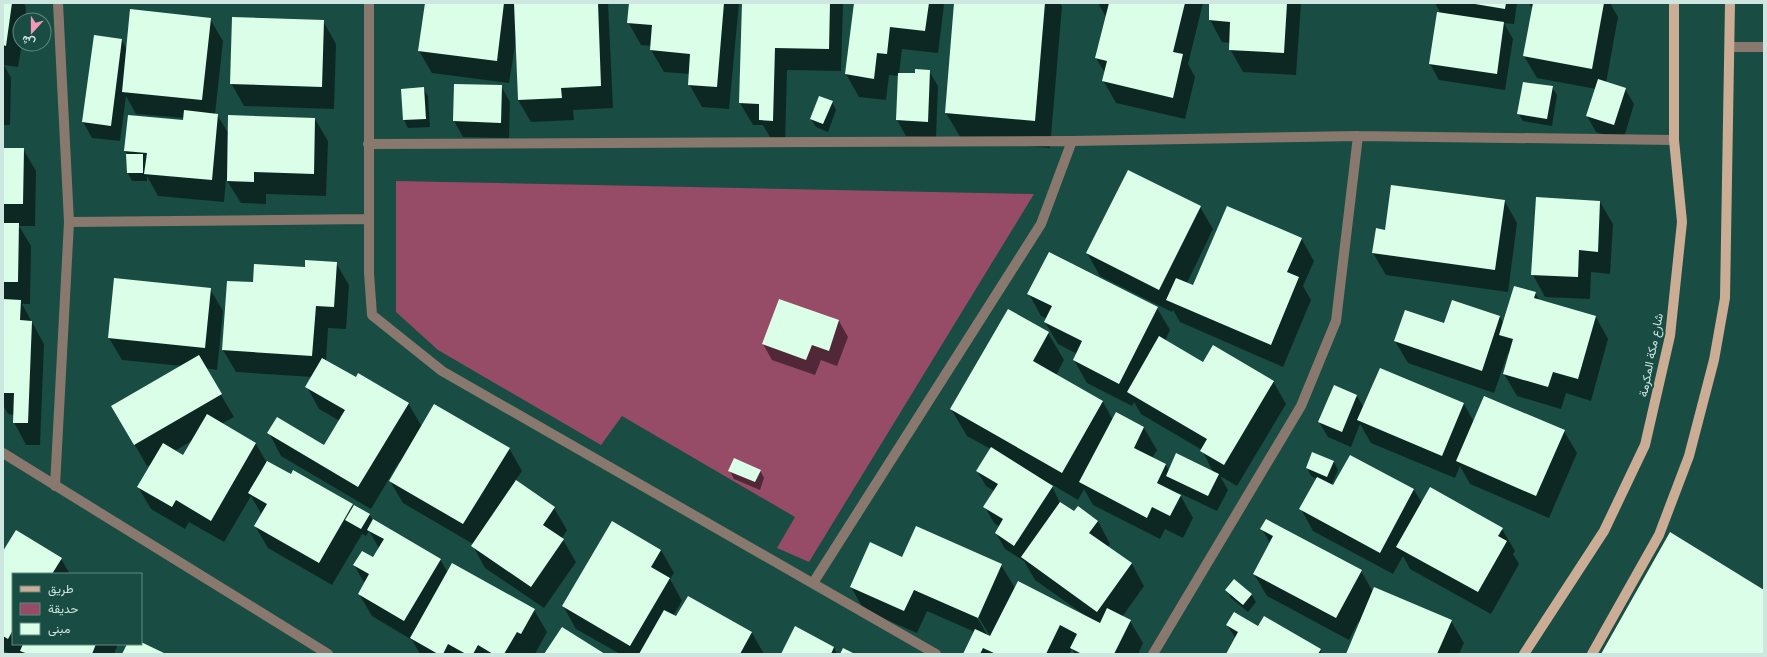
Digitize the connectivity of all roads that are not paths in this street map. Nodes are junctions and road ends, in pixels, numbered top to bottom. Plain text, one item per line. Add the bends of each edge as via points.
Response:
1 (58, 3) edge
2 (369, 3) edge
3 (1674, 3) edge
4 (1730, 3) edge
5 (1730, 47) junction
6 (1764, 47) edge
7 (1358, 136) junction
8 (1674, 140) junction
9 (1072, 141) junction
10 (368, 144) junction
11 (369, 219) junction
12 (69, 222) junction
13 (3, 453) edge
14 (55, 486) junction
15 (813, 583) junction
16 (328, 654) edge
17 (936, 654) edge
18 (1153, 654) edge
19 (1524, 654) edge
20 (1592, 654) edge

1 - 12 street
2 - 10 street
3 - 8 main road, شارع مكة المكرمة
4 - 5 main road
5 - 6 street
5 - 20 main road via 1725,298 1714,360 1689,456 1659,535
7 - 8 street
7 - 9 street
7 - 18 street via 1336,321 1301,406
8 - 19 main road, شارع مكة المكرمة via 1682,222 1670,336 1645,445 1604,532
9 - 10 street
9 - 15 street via 1041,224
10 - 11 street
11 - 12 street
11 - 15 street via 372,315 442,371
12 - 14 street
13 - 14 street
14 - 16 street
15 - 17 street

